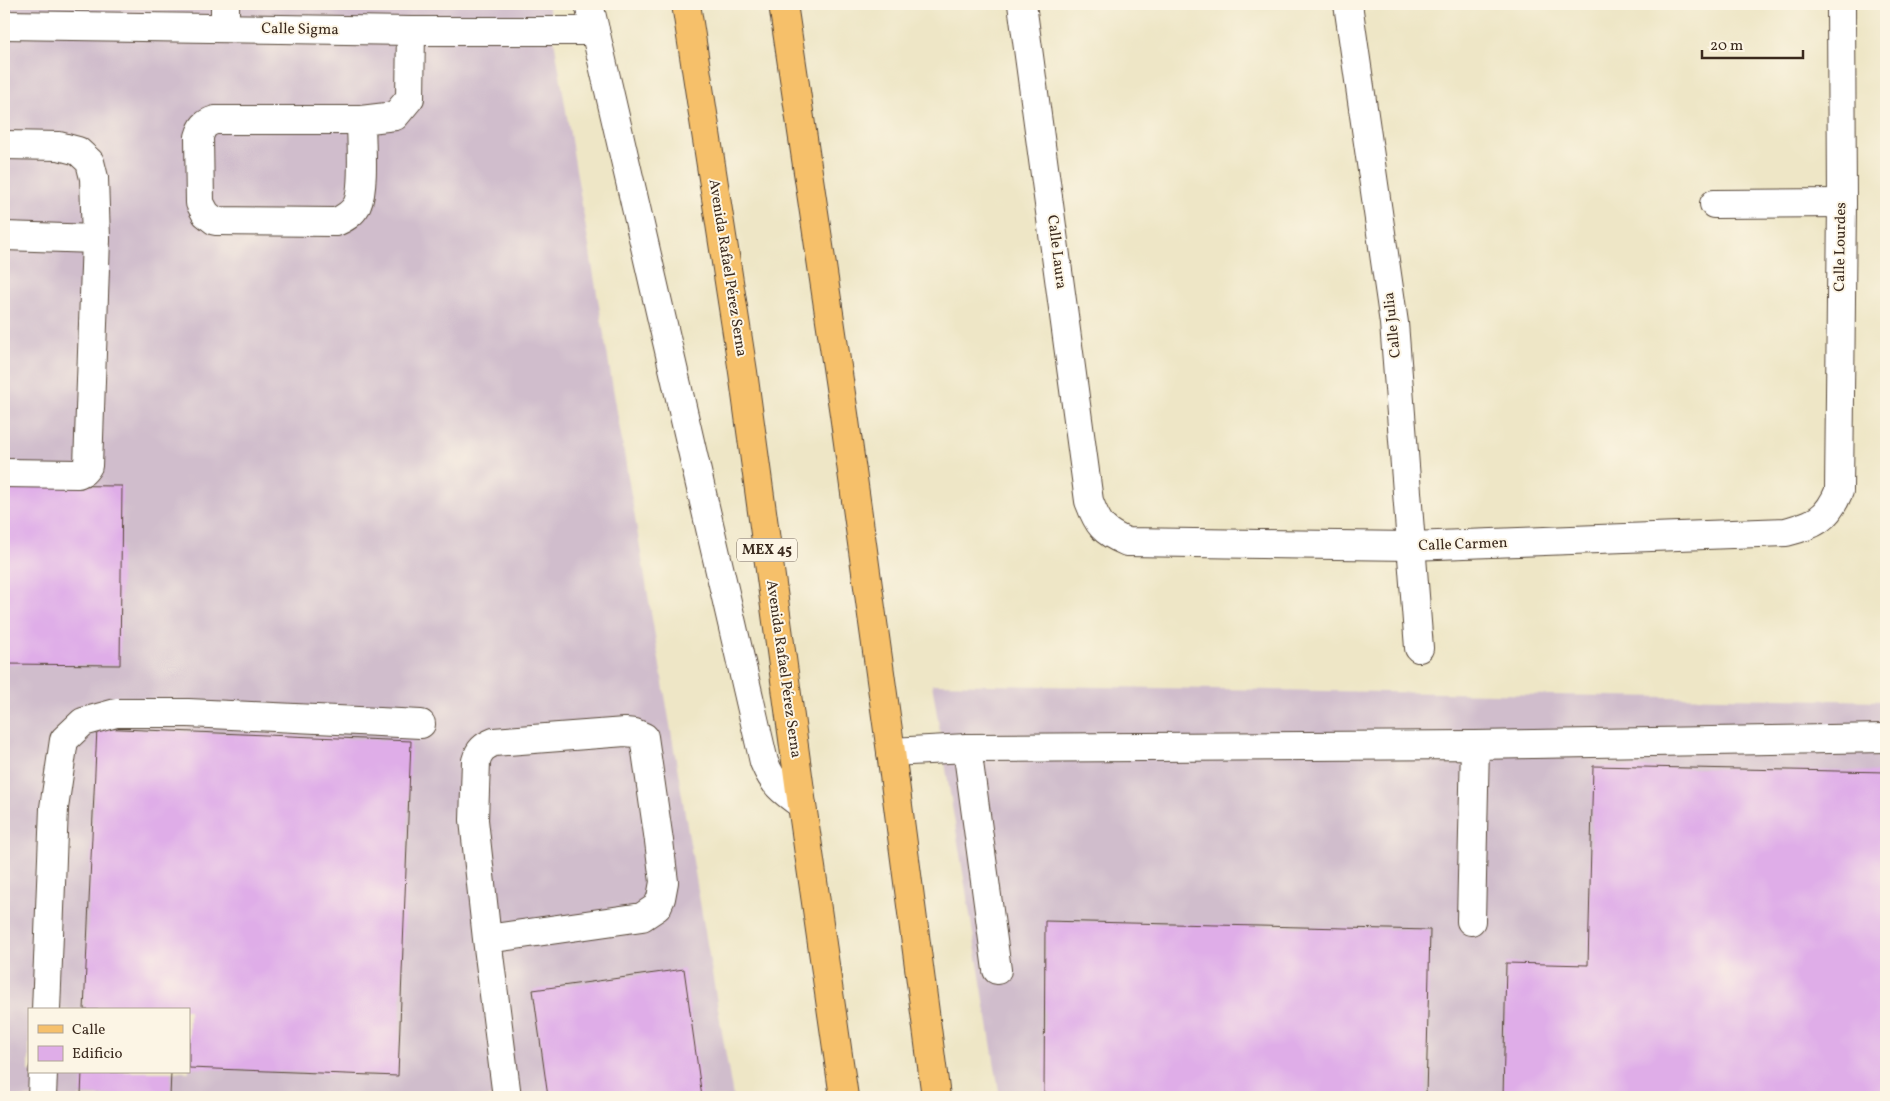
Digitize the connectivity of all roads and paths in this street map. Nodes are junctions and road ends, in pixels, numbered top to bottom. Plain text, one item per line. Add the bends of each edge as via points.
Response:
1 (589, 4) edge
2 (686, 4) edge
3 (782, 4) edge
4 (1022, 4) edge
5 (1348, 4) edge
6 (1841, 4) edge
7 (225, 16) edge
8 (4, 25) edge
9 (412, 31) junction
10 (595, 31) junction
11 (361, 120) junction
12 (4, 145) edge
13 (1842, 203) junction
14 (1714, 204) dead end
15 (4, 236) edge
16 (96, 239) junction
17 (4, 473) edge
18 (1839, 491) joint
19 (1088, 501) joint
20 (1411, 546) junction
21 (1419, 648) dead end
22 (421, 724) dead end
23 (1886, 738) edge
24 (1475, 745) junction
25 (967, 748) junction
26 (891, 752) junction
27 (802, 804) junction
28 (1471, 921) dead end
29 (487, 939) junction
30 (997, 970) dead end
31 (46, 1008) edge
32 (43, 1074) edge
33 (504, 1092) edge
34 (42, 1097) edge
35 (844, 1097) edge
36 (936, 1097) edge

1 - 10 street
2 - 27 main road, Avenida Rafael Pérez Serna / MEX 45 via 743,372
3 - 26 main road
4 - 19 street, Calle Laura
5 - 20 street, Calle Julia via 1394,323
6 - 13 street, Calle Lourdes
7 - 8 street, Calle Sigma
7 - 9 street, Calle Sigma
9 - 10 street, Calle Sigma
9 - 11 street via 410,98 395,116
10 - 27 street via 764,762 779,789
11 - 11 street via 360,187 357,205 348,217 336,222 214,221 206,214 200,203 199,137 202,127 208,122
12 - 16 street via 59,146 78,151 90,162 94,178
13 - 14 street
13 - 18 street, Calle Lourdes
15 - 16 street
16 - 17 street via 88,466 78,474
18 - 20 street, Calle Carmen via 1833,505 1819,520 1786,532
19 - 20 street, Calle Carmen via 1105,531 1127,542
20 - 21 street, Calle Julia
22 - 31 street via 188,713 116,713 83,722 64,740 54,808
23 - 24 street
24 - 25 street
24 - 28 street
25 - 26 street
25 - 30 street
26 - 36 main road
27 - 35 main road, Avenida Rafael Pérez Serna / MEX 45
29 - 29 street via 642,917 657,907 664,882 644,738 625,732 494,742 478,752 474,820
29 - 33 street
32 - 34 street

